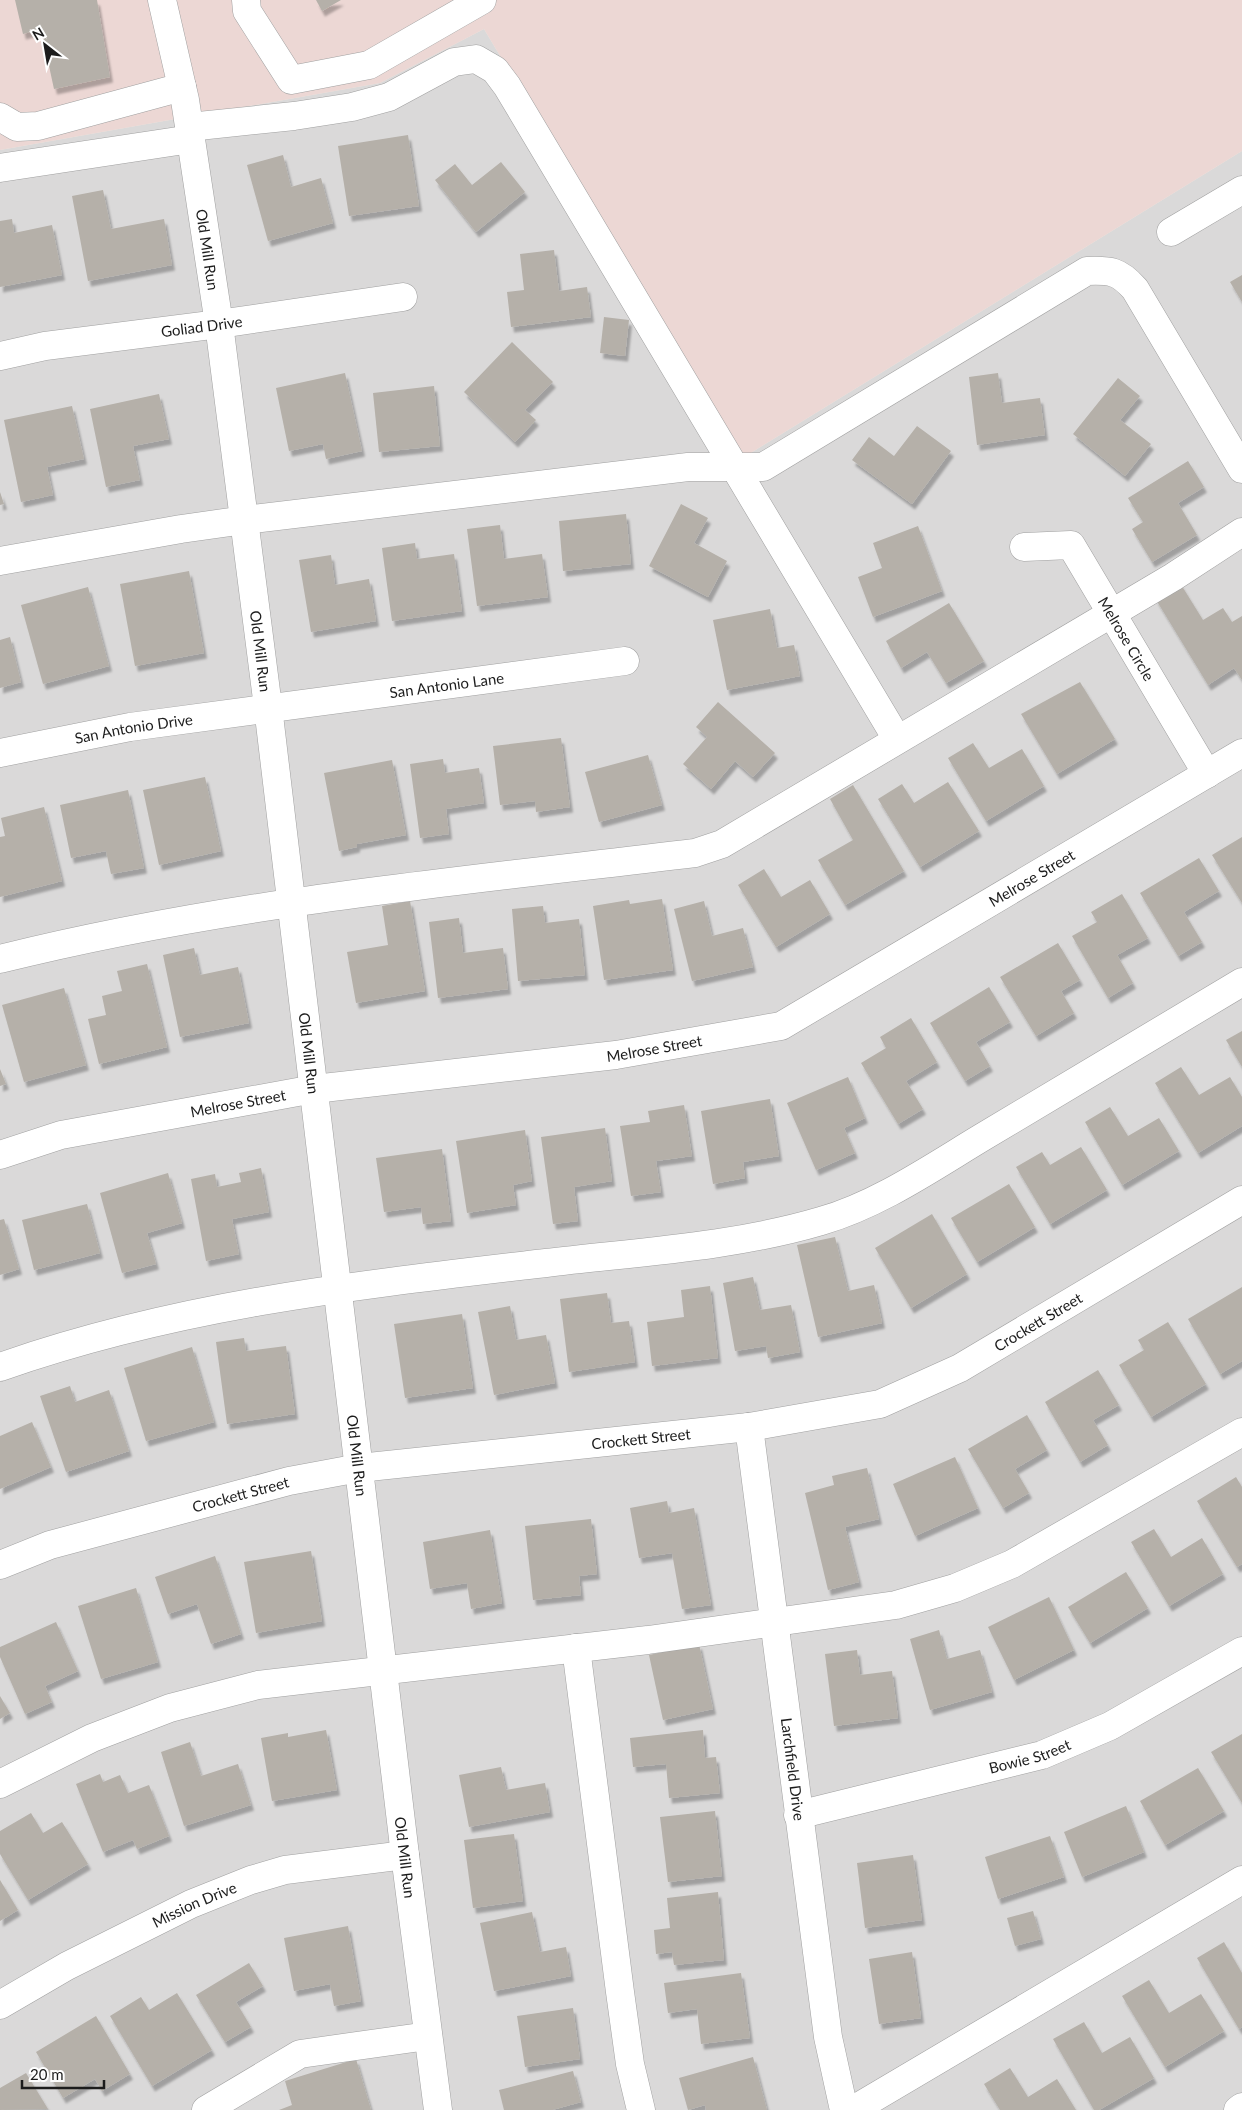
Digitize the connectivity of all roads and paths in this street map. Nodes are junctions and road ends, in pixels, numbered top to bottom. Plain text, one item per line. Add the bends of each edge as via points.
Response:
1 (162, 0) edge
2 (246, 0) edge
3 (482, 0) edge
4 (182, 87) junction
5 (0, 117) edge
6 (190, 133) junction
7 (0, 168) edge
8 (1242, 190) edge
9 (1171, 232) dead end
10 (403, 297) dead end
11 (219, 324) junction
12 (0, 356) edge
13 (735, 468) junction
14 (1242, 470) edge
15 (245, 520) junction
16 (1242, 532) edge
17 (1024, 547) dead end
18 (0, 561) edge
19 (1111, 613) junction
20 (625, 661) dead end
21 (268, 707) junction
22 (897, 739) junction
23 (0, 753) edge
24 (1242, 753) edge
25 (1206, 774) junction
26 (291, 902) junction
27 (0, 959) edge
28 (1242, 982) edge
29 (314, 1090) junction
30 (0, 1155) edge
31 (1242, 1200) edge
32 (337, 1287) junction
33 (0, 1367) edge
34 (749, 1427) junction
35 (1242, 1432) edge
36 (358, 1468) junction
37 (0, 1565) edge
38 (774, 1622) junction
39 (576, 1648) junction
40 (1242, 1651) edge
41 (383, 1669) junction
42 (0, 1784) edge
43 (798, 1815) junction
44 (405, 1855) junction
45 (1242, 1880) edge
46 (0, 2005) edge
47 (428, 2036) junction
48 (222, 2106) edge
49 (1242, 2107) edge
50 (438, 2110) edge
51 (640, 2110) edge
52 (844, 2110) edge
53 (853, 2110) edge
54 (1238, 2110) edge

1 - 4 street, Old Mill Run
2 - 3 street via 247,11 291,80 369,65
4 - 5 street via 38,126 17,127
4 - 6 street, Old Mill Run
6 - 7 street
6 - 11 street, Old Mill Run
6 - 13 street via 352,107 389,97 454,62 476,59 495,70
8 - 9 street
10 - 11 street, Goliad Drive
11 - 12 street, Goliad Drive via 45,346
11 - 15 street, Old Mill Run
13 - 14 street via 763,467 1087,271 1104,270 1124,277 1135,289
13 - 15 street via 688,468
13 - 22 street
15 - 18 street
15 - 21 street, Old Mill Run
16 - 19 street
17 - 19 street, Melrose Circle via 1071,545
19 - 22 street
19 - 25 street, Melrose Circle
20 - 21 street, San Antonio Lane
21 - 23 street, San Antonio Drive via 130,727
21 - 26 street, Old Mill Run
22 - 26 street via 722,844 695,853
24 - 25 street, Melrose Street
25 - 29 street, Melrose Street via 781,1026 616,1055
26 - 27 street via 139,928
26 - 29 street, Old Mill Run
28 - 32 street via 930,1168 874,1199 824,1220 747,1238
29 - 30 street, Melrose Street via 61,1135
29 - 32 street, Old Mill Run
31 - 34 street, Crockett Street via 960,1368 880,1404
32 - 33 street via 232,1304 148,1323
32 - 36 street, Old Mill Run
34 - 36 street, Crockett Street
34 - 38 street, Larchfield Drive
35 - 38 street via 1012,1564 955,1588 896,1605
36 - 37 street, Crockett Street via 289,1481 59,1542
36 - 41 street, Old Mill Run
38 - 39 street
38 - 43 street, Larchfield Drive
39 - 41 street
39 - 51 street via 622,2010
40 - 43 street, Bowie Street via 1110,1726 1042,1755
41 - 42 street via 258,1685 170,1708 92,1738
41 - 44 street, Old Mill Run
43 - 52 street, Larchfield Drive via 828,2037
44 - 46 street, Mission Drive via 285,1870 251,1880 191,1904 67,1966
44 - 47 street, Old Mill Run
45 - 53 street
47 - 48 street via 300,2054
47 - 50 street, Old Mill Run
49 - 54 street

